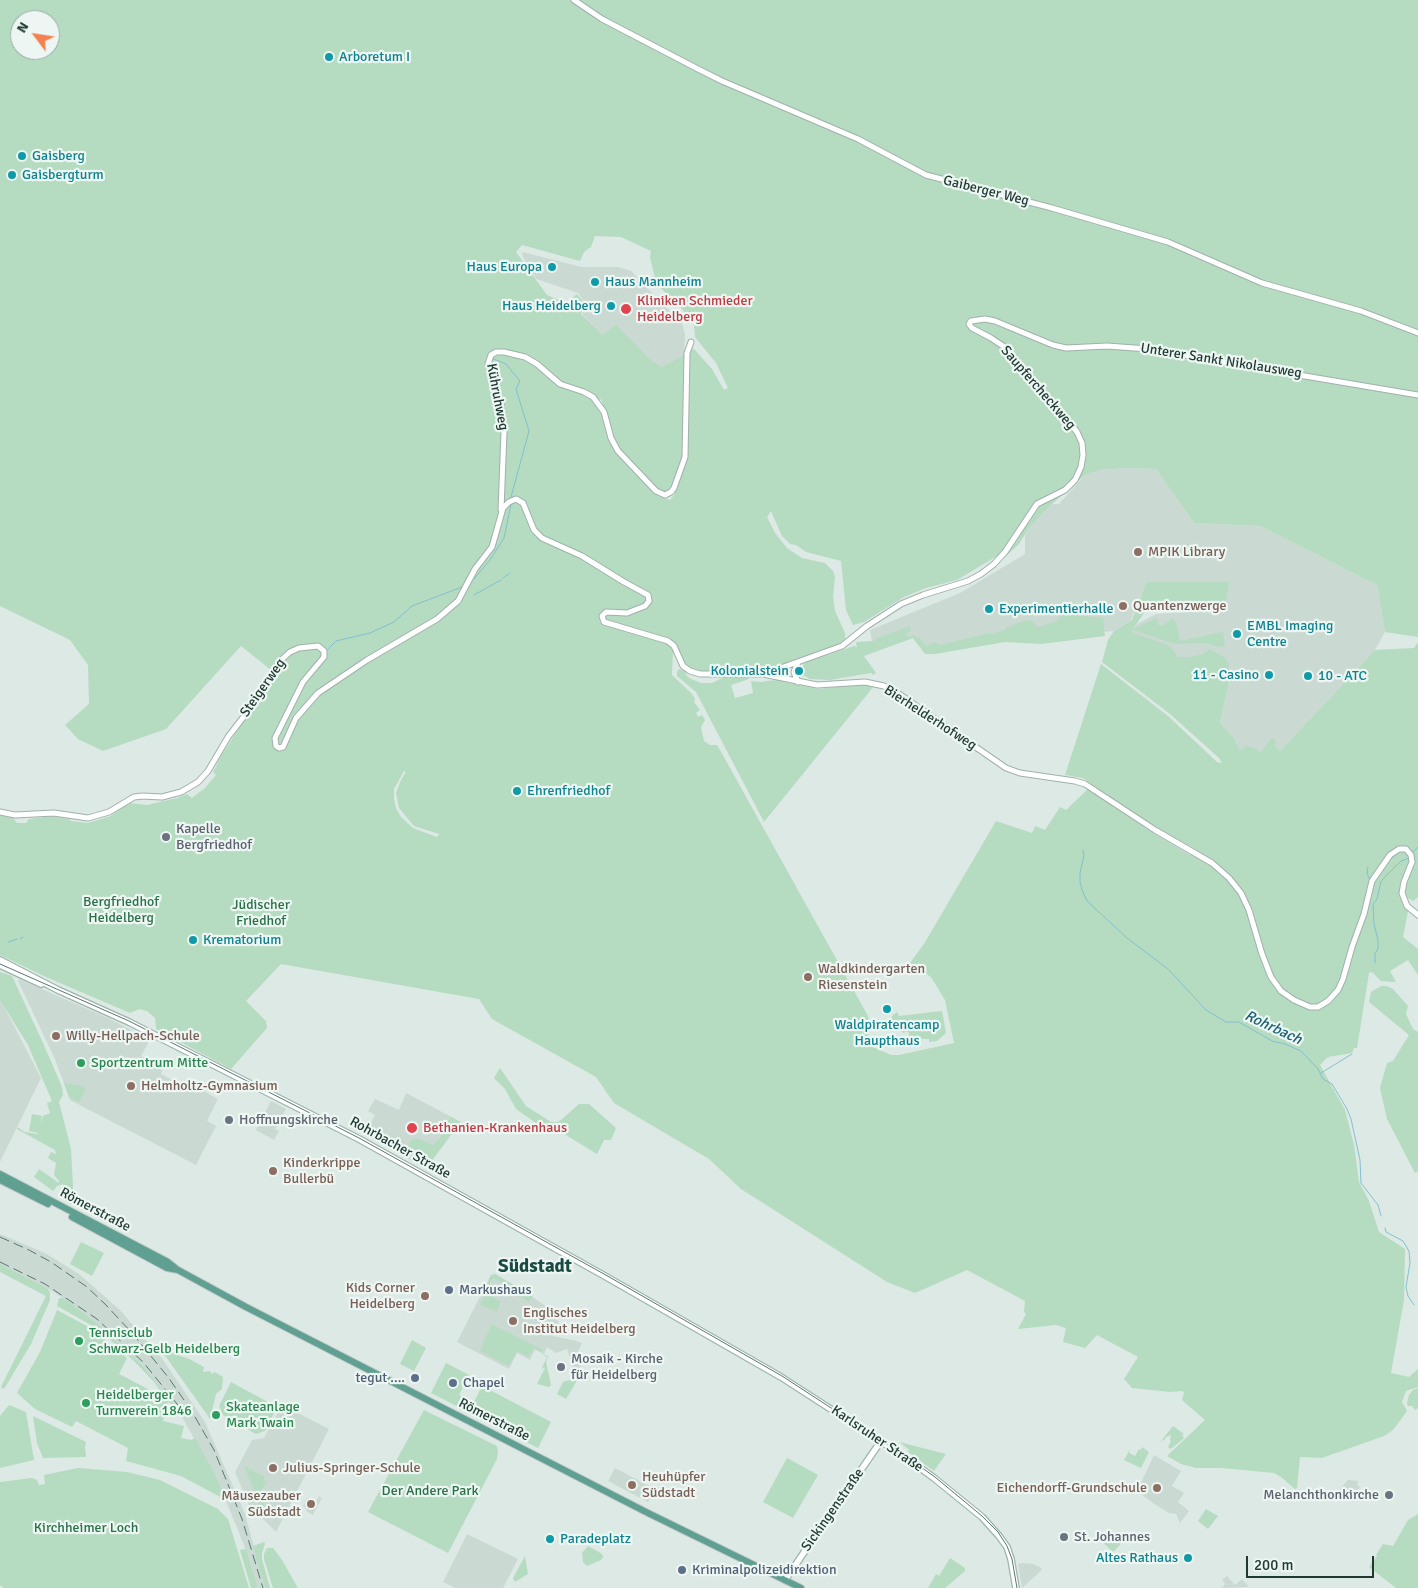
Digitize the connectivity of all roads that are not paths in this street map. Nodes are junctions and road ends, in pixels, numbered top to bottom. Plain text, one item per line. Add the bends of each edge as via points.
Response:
1 (574, 0) edge
2 (970, 322) joint
3 (1418, 333) edge
4 (691, 342) dead end
5 (1418, 395) edge
6 (501, 513) junction
7 (798, 662) junction
8 (763, 674) junction
9 (798, 682) junction
10 (0, 812) edge
11 (1418, 915) edge
12 (0, 960) edge
13 (0, 965) edge
14 (58, 990) junction
15 (0, 1174) edge
16 (0, 1180) edge
17 (178, 1270) junction
18 (697, 1328) joint
19 (881, 1440) junction
20 (785, 1580) junction
21 (801, 1588) edge
22 (1016, 1588) edge

1 - 3 street, Gaiberger Weg via 602,19 722,82 853,137 926,175 1168,242 1258,281 1361,311
2 - 5 street, Unterer Sankt Nikolausweg via 990,319 1066,348 1107,346 1162,350
2 - 7 street, Saupfercheckweg via 972,328 1002,346 1076,430 1083,451 1077,477 1067,488 1037,504 1005,552 981,574 906,602 878,618 844,646
4 - 6 street, Kühruhweg via 687,353 685,457 673,490 665,495 656,491 621,454 604,412 593,397 560,384 525,357 504,352 491,355 488,364 501,404 504,432
6 - 8 street, Bierhelderhofweg via 511,500 521,500 534,530 542,538 582,556 648,595 649,602 639,609 627,613 605,613 602,618 605,623 668,641 683,666 694,673
6 - 10 street, Steigerweg via 492,545 458,601 437,619 318,693 296,718 283,747 276,746 275,738 300,688 324,657 320,647 299,648 281,660 206,774 181,792 162,797 134,797 109,812 88,818 54,813 19,815
7 - 8 street, Saupfercheckweg
7 - 9 street via 794,672
8 - 9 street, Bierhelderhofweg
9 - 11 street, Bierhelderhofweg via 825,685 865,682 887,687 1006,768 1085,784 1212,863 1229,878 1244,899 1276,985 1288,997 1308,1006 1314,1008 1323,1004 1338,990 1374,877 1400,848 1408,851 1412,859 1403,886 1403,898
12 - 14 main road, Rohrbacher Straße
13 - 14 main road, Rohrbacher Straße
14 - 18 main road, Rohrbacher Straße via 334,1126
15 - 17 main road, Römerstraße
16 - 17 main road, Römerstraße via 167,1268
17 - 20 main road, Römerstraße via 509,1442
18 - 19 main road, Karlsruher Straße
19 - 20 main road, Sickingenstraße
19 - 22 main road, Karlsruher Straße via 930,1475 990,1525 1007,1548
20 - 21 main road, Römerstraße

